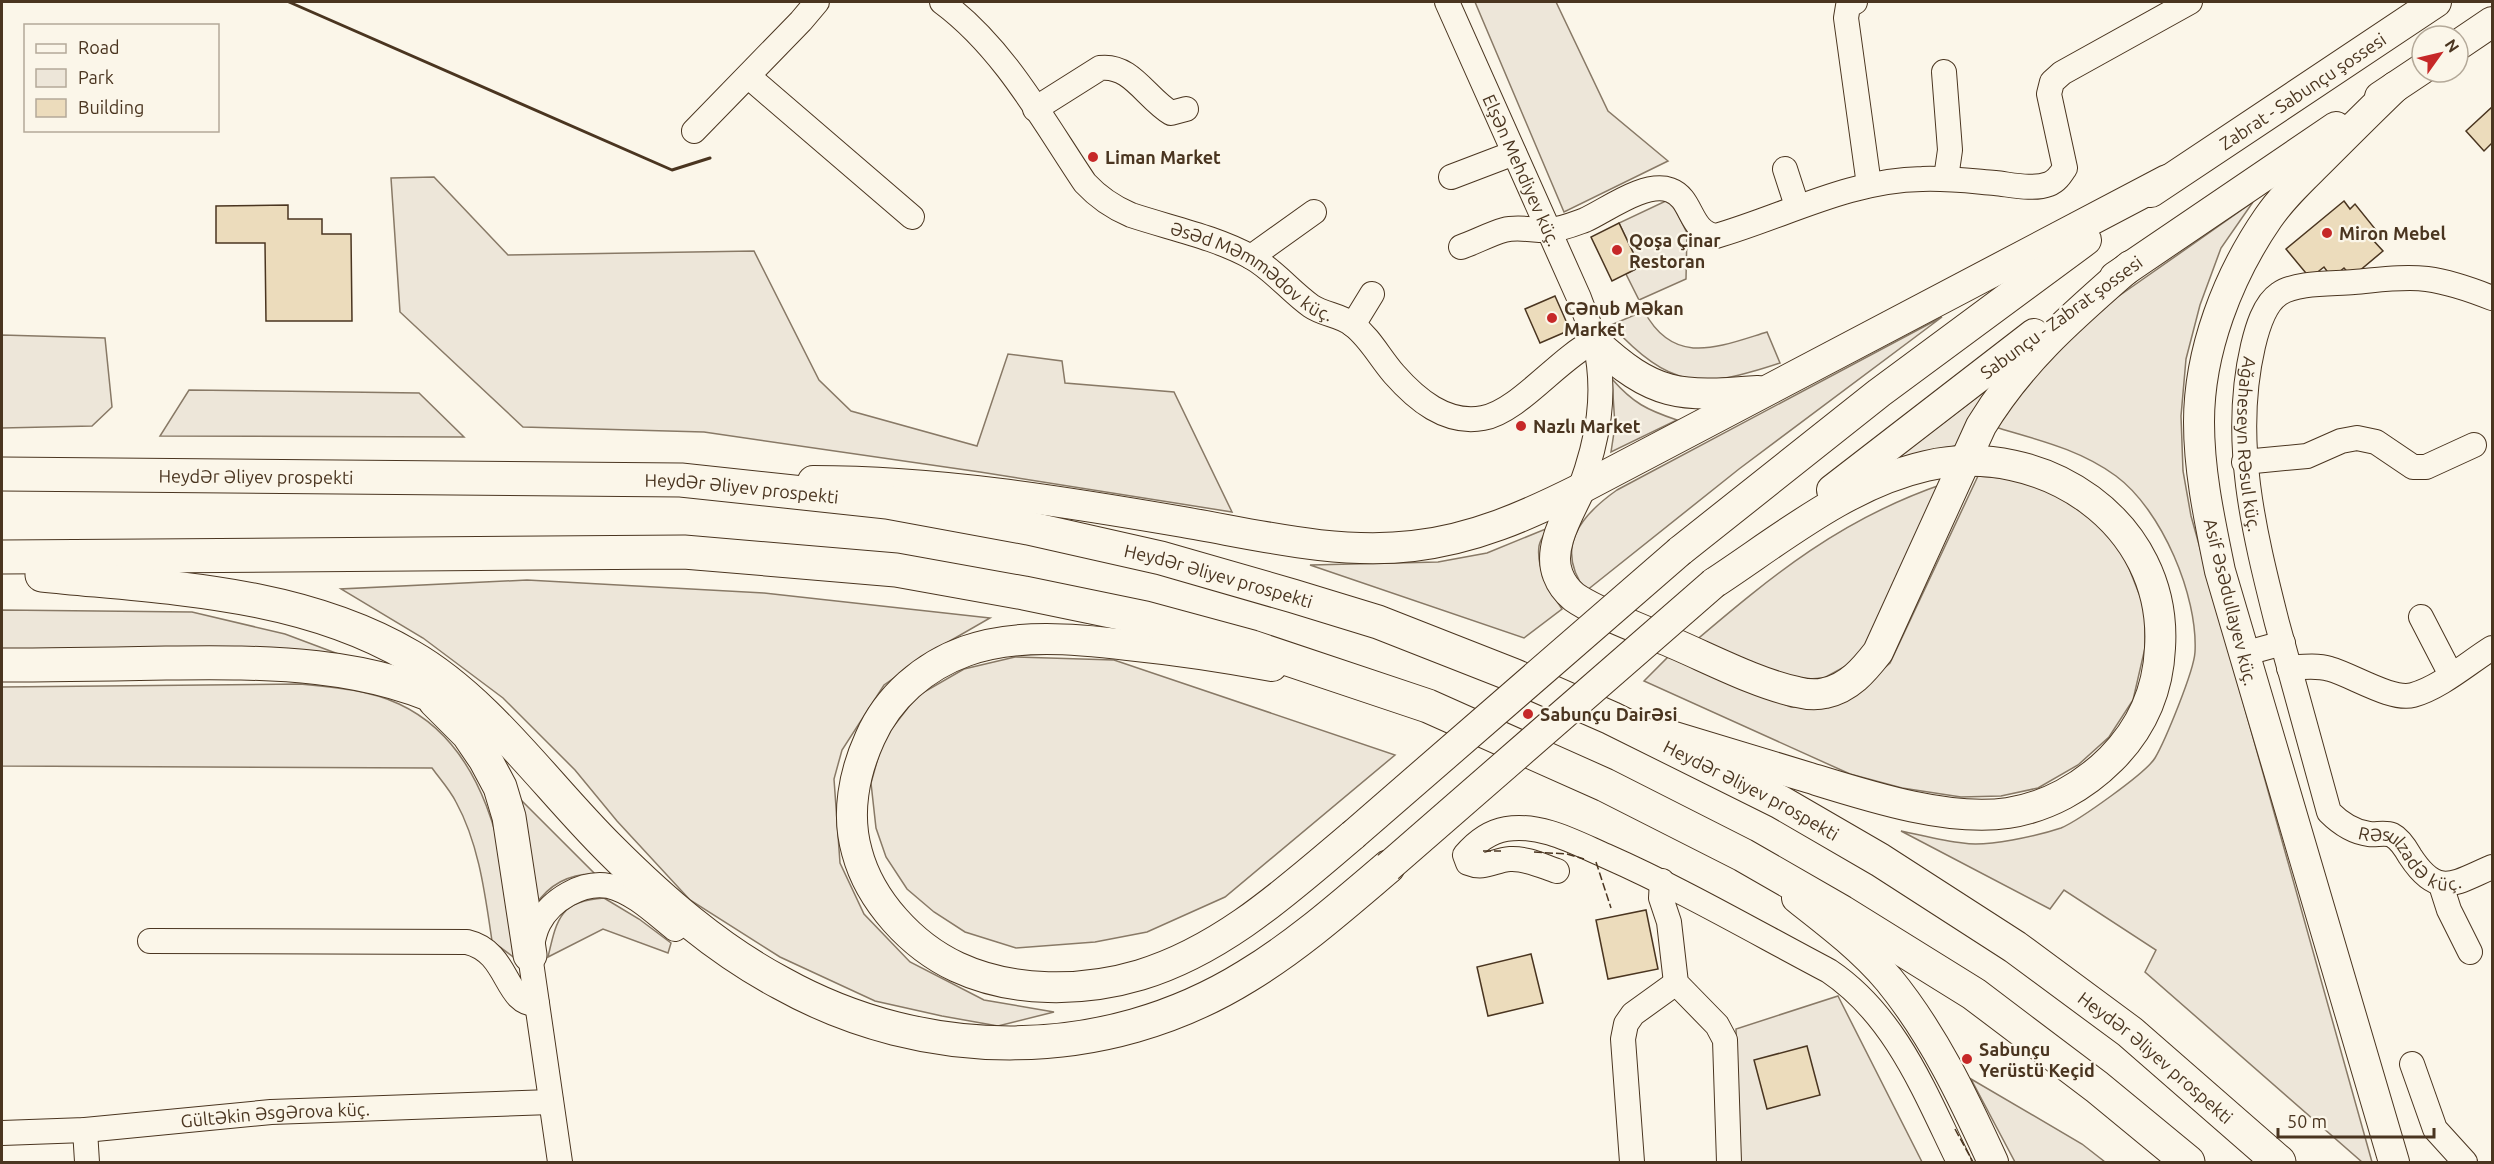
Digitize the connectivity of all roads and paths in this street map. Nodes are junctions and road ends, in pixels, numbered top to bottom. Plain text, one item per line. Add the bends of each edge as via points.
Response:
1 (817, 2) edge
2 (942, 2) edge
3 (1447, 2) edge
4 (1855, 2) edge
5 (2190, 2) edge
6 (2436, 2) edge
7 (2493, 22) edge
8 (2470, 37) edge
9 (1944, 72) dead end
10 (749, 77) junction
11 (2410, 77) edge
12 (2395, 87) junction
13 (1035, 109) junction
14 (1186, 109) dead end
15 (694, 131) dead end
16 (1514, 153) junction
17 (1785, 169) dead end
18 (1451, 177) dead end
19 (1946, 178) junction
20 (2167, 180) junction
21 (1869, 184) junction
22 (1797, 207) junction
23 (1314, 212) dead end
24 (912, 217) dead end
25 (1549, 230) junction
26 (1461, 247) dead end
27 (1251, 257) junction
28 (2130, 266) junction
29 (1372, 294) dead end
30 (2493, 298) edge
31 (1353, 325) junction
32 (1594, 341) junction
33 (1770, 390) junction
34 (2474, 445) dead end
35 (1966, 460) junction
36 (2244, 462) junction
37 (2, 474) edge
38 (681, 480) junction
39 (1580, 489) junction
40 (2, 557) edge
41 (2, 570) edge
42 (1714, 583) junction
43 (2421, 617) dead end
44 (2283, 643) junction
45 (2493, 648) edge
46 (2243, 654) junction
47 (2, 665) edge
48 (2289, 668) junction
49 (2451, 675) junction
50 (1356, 683) junction
51 (424, 692) junction
52 (1611, 718) junction
53 (509, 740) junction
54 (2329, 812) joint
55 (1743, 855) junction
56 (1388, 867) joint
57 (2493, 867) edge
58 (1557, 871) dead end
59 (1662, 881) junction
60 (2441, 885) junction
61 (150, 941) dead end
62 (2470, 951) dead end
63 (531, 954) junction
64 (1676, 983) junction
65 (537, 1004) junction
66 (878, 1025) junction
67 (2130, 1032) junction
68 (2412, 1064) dead end
69 (551, 1102) junction
70 (86, 1130) junction
71 (2, 1133) edge
72 (87, 1162) edge
73 (560, 1162) edge
74 (1632, 1162) edge
75 (1729, 1162) edge
76 (1959, 1162) edge
77 (1993, 1162) edge
78 (2187, 1162) edge
79 (2279, 1162) edge
80 (2299, 1162) edge
81 (2394, 1162) edge
82 (2465, 1162) edge

1 - 10 street
2 - 13 street, Əsəd Məmmədov küç. via 977,31
3 - 16 street, Elşən Mehdiyev küç.
4 - 21 street via 1848,6 1845,18
5 - 19 street via 2052,82 2049,94 2065,168 2051,183 2035,187
6 - 20 main road, Zabrat - Sabunçu şossesi
7 - 8 main road
9 - 19 street via 1950,150
10 - 15 street
10 - 24 street
11 - 12 main road, Sabunçu - Zabrat şossesi
12 - 28 main road, Sabunçu - Zabrat şossesi
12 - 46 main road, Asif Əsədullayev küç. via 2269,217 2237,272 2210,343 2199,421 2201,460 2218,560
13 - 14 street via 1100,68 1111,67 1124,71 1171,113
13 - 27 street, Əsəd Məmmədov küç. via 1096,195 1131,215
16 - 18 street
16 - 25 street, Elşən Mehdiyev küç.
17 - 22 street
19 - 21 street
20 - 33 main road
20 - 50 main road, bridge via 1879,393 1680,551 1287,891 1195,953 1141,975 1104,984 1047,987 1004,982 959,968 924,949 871,886 856,851 853,786 876,724 892,701 916,678 965,651 993,643 1037,639 1112,643 1205,653
21 - 22 street
22 - 25 street via 1716,236 1698,228 1677,194 1668,189 1652,189 1569,226
23 - 27 street
25 - 26 street via 1504,230
25 - 32 street, Elşən Mehdiyev küç.
27 - 31 street, Əsəd Məmmədov küç. via 1312,307
28 - 35 main road via 2056,330 2026,362 1994,404
28 - 42 main road, Sabunçu - Zabrat şossesi via 1955,394
29 - 31 street
30 - 36 street, Ağaheseyn Rəsul küç. via 2427,279 2292,287 2278,294 2256,330 2248,364
31 - 32 street, Əsəd Məmmədov küç. via 1422,402 1456,418 1497,415 1566,358
32 - 33 main road via 1630,372 1682,394
32 - 39 street, Elşən Mehdiyev küç. via 1600,372 1599,425
33 - 39 main road
34 - 36 street via 2426,467 2413,467 2376,442 2357,438 2307,456
35 - 39 main road via 1878,652 1861,674 1824,693 1798,692 1764,682 1574,597 1557,574 1555,558 1561,531
35 - 42 main road via 1906,471 1861,490
35 - 52 main road via 2043,473 2073,487 2120,526 2149,576 2159,607 2161,636 2152,696 2141,722 2100,771 2044,804 2007,813 1964,814 1865,795
36 - 44 street, Ağaheseyn Rəsul küç. via 2253,522
37 - 38 highway, Heydər Əliyev prospekti
38 - 39 main road via 891,483 1062,503 1312,544 1378,548 1469,536
38 - 52 highway, Heydər Əliyev prospekti via 886,501 1161,558 1378,622
40 - 50 highway via 684,552 896,570 1145,618 1252,647
41 - 53 highway via 232,597 297,608 336,620 413,657 445,680
42 - 56 main road, bridge
43 - 49 street
44 - 46 street
44 - 48 street, Ağaheseyn Rəsul küç.
45 - 49 street
46 - 81 main road, Asif Əsədullayev küç.
47 - 51 highway via 279,664 361,674
48 - 49 street via 2329,669 2397,695 2412,696
48 - 54 street, Ağaheseyn Rəsul küç.
50 - 55 highway via 1428,706 1541,756
51 - 53 highway via 478,719
51 - 63 highway via 468,734 500,787 509,817
52 - 67 highway, Heydər Əliyev prospekti via 1780,802 1880,860 2015,947
53 - 66 highway via 610,849 685,918 781,984
54 - 60 street, Rəsulzadə küç. via 2341,824 2367,834 2393,836 2430,880
55 - 77 main road via 1835,929 1888,979 1943,1061
55 - 78 highway via 1974,994 2097,1087
56 - 66 highway via 1300,941 1245,978 1190,1006 1136,1025 1055,1043 1018,1043 966,1042
57 - 60 street, Rəsulzadə küç.
58 - 59 street via 1509,859 1477,867 1468,863 1465,855 1486,836 1507,829 1540,830
59 - 64 street via 1661,898 1669,922
59 - 76 street via 1829,971 1874,1009 1913,1069
60 - 62 street
61 - 65 street via 467,942 488,951 519,999 528,1005
63 - 65 street
63 - 66 street via 539,923 552,906 577,890 592,885 609,886 641,903 734,970 772,992 825,1014
64 - 74 street via 1633,1014 1626,1024 1623,1039
64 - 75 street via 1725,1040
65 - 69 street
67 - 79 highway, Heydər Əliyev prospekti
67 - 80 main road
68 - 82 street via 2435,1129
69 - 70 street, Gültəkin Əsgərova küç. via 271,1112
69 - 73 street
70 - 71 street, Gültəkin Əsgərova küç.
70 - 72 street

